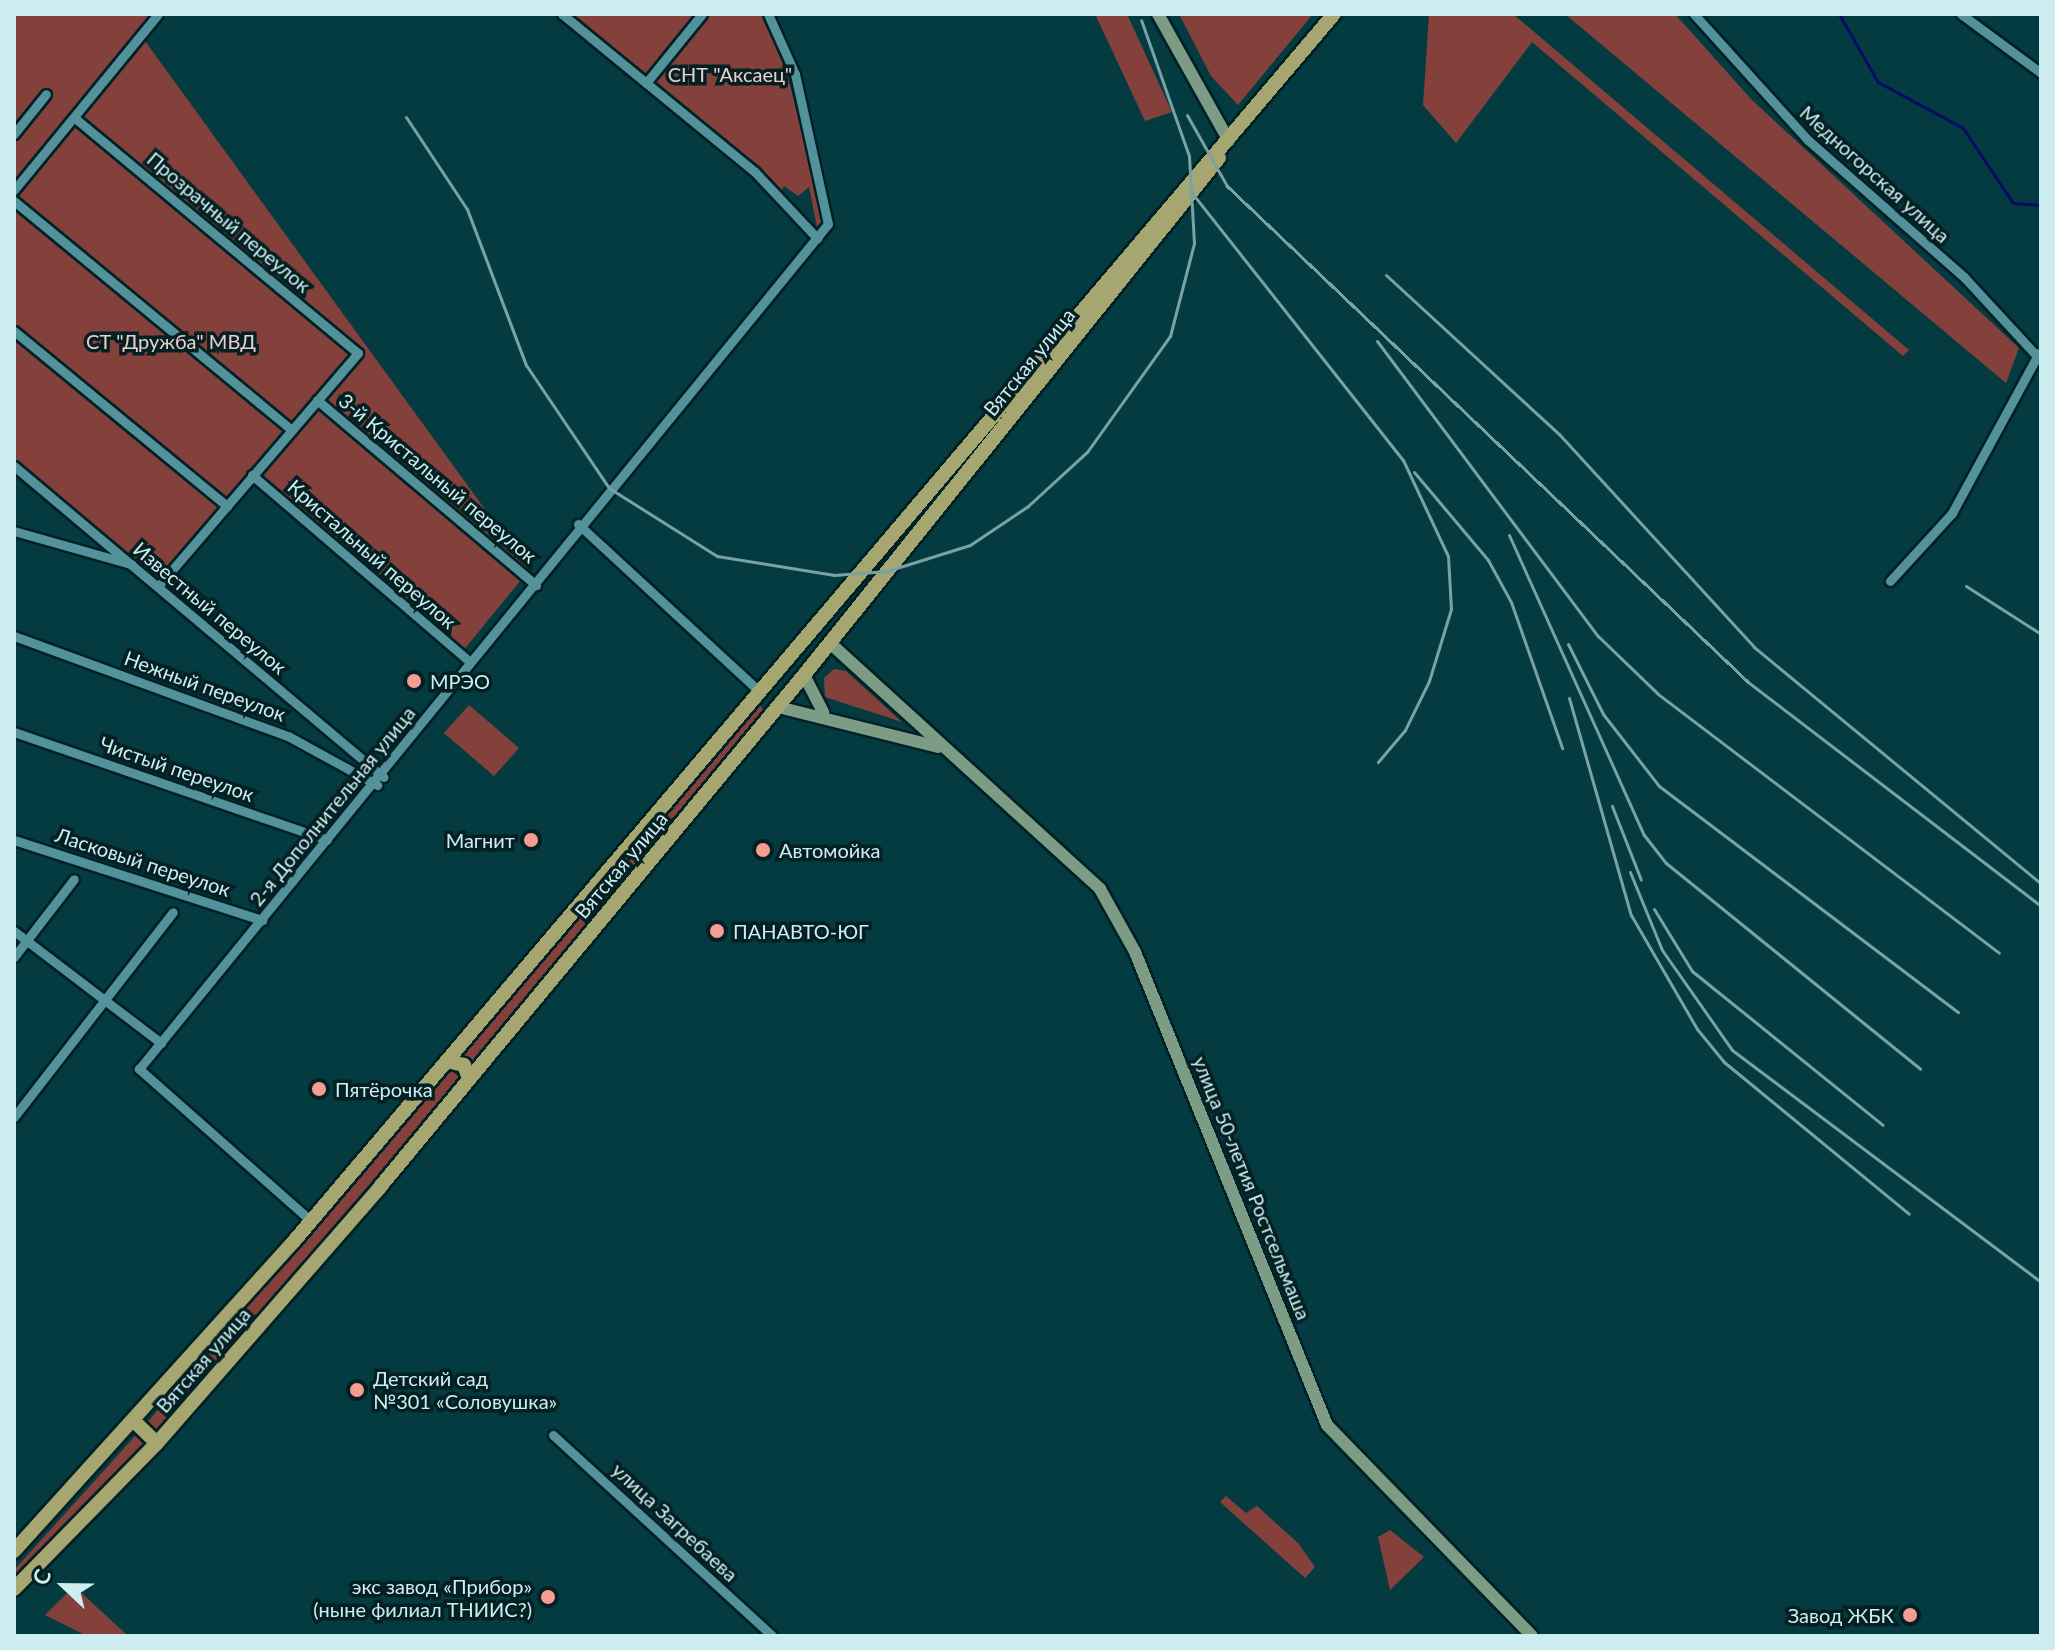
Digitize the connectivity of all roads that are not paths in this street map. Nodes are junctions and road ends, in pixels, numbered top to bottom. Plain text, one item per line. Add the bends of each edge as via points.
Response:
1 (158, 14) edge
2 (702, 14) edge
3 (768, 14) edge
4 (1158, 14) edge
5 (1334, 14) edge
6 (1694, 14) edge
7 (1961, 14) edge
8 (569, 16) edge
9 (2041, 73) edge
10 (646, 83) junction
11 (46, 94) dead end
12 (76, 119) junction
13 (14, 134) edge
14 (1229, 141) junction
15 (14, 190) edge
16 (14, 201) edge
17 (817, 238) junction
18 (14, 331) edge
19 (2039, 353) edge
20 (317, 400) junction
21 (291, 429) junction
22 (14, 466) edge
23 (252, 475) junction
24 (227, 506) junction
25 (578, 524) junction
26 (14, 531) edge
27 (131, 564) junction
28 (1890, 581) dead end
29 (536, 585) junction
30 (158, 586) junction
31 (813, 627) junction
32 (14, 636) edge
33 (830, 643) junction
34 (796, 644) junction
35 (468, 660) junction
36 (804, 675) junction
37 (756, 688) junction
38 (778, 707) junction
39 (823, 712) junction
40 (14, 732) edge
41 (945, 750) junction
42 (380, 781) junction
43 (14, 840) edge
44 (327, 840) junction
45 (74, 879) dead end
46 (173, 912) dead end
47 (262, 920) junction
48 (14, 931) edge
49 (27, 941) junction
50 (14, 957) edge
51 (106, 1000) junction
52 (161, 1043) junction
53 (447, 1061) junction
54 (469, 1079) junction
55 (14, 1117) edge
56 (311, 1221) junction
57 (135, 1422) junction
58 (553, 1435) dead end
59 (157, 1443) junction
60 (14, 1551) edge
61 (14, 1589) edge
62 (772, 1636) edge
63 (1532, 1636) edge

1 - 12 street
2 - 10 street
3 - 17 street, 2-я Дополнительная улица via 795,74 828,224
4 - 14 main road
5 - 14 main road, Вятская улица
6 - 19 street, Медногорская улица via 1788,120 1964,277
7 - 9 street
8 - 10 street
10 - 17 street via 755,172
11 - 13 street
12 - 15 street
12 - 20 street, Прозрачный переулок via 358,353
14 - 31 main road, Вятская улица via 1191,175 866,573
14 - 33 main road, Вятская улица
16 - 21 street
17 - 25 street, 2-я Дополнительная улица
18 - 24 street
19 - 28 street via 1952,513
20 - 21 street
20 - 29 street, 3-й Кристальный переулок
21 - 23 street
22 - 27 street, Известный переулок
23 - 24 street
23 - 35 street, Кристальный переулок
24 - 30 street
25 - 29 street, 2-я Дополнительная улица
25 - 37 street
26 - 27 street
27 - 30 street, Известный переулок
29 - 35 street, 2-я Дополнительная улица
30 - 42 street, Известный переулок
31 - 33 main road
31 - 34 main road, Вятская улица
32 - 42 street, Нежный переулок via 288,736
33 - 36 main road, Вятская улица
33 - 41 main road, улица 50-летия Ростсельмаша
34 - 36 main road
34 - 37 main road, Вятская улица
35 - 42 street, 2-я Дополнительная улица
36 - 38 main road, Вятская улица
36 - 39 main road
37 - 38 main road
37 - 53 main road, Вятская улица
38 - 39 main road
38 - 54 main road, Вятская улица
39 - 41 main road
40 - 44 street, Чистый переулок
41 - 63 main road, улица 50-летия Ростсельмаша via 1100,889 1117,918 1327,1425
42 - 44 street, 2-я Дополнительная улица
43 - 47 street, Ласковый переулок
44 - 47 street, 2-я Дополнительная улица
45 - 49 street
46 - 51 street
47 - 52 street, 2-я Дополнительная улица
48 - 49 street
49 - 50 street
49 - 51 street
51 - 52 street
51 - 55 street
52 - 56 street, 2-я Дополнительная улица via 139,1069
53 - 54 main road via 464,1065
53 - 56 main road, Вятская улица
54 - 59 main road, Вятская улица
56 - 57 main road, Вятская улица
57 - 59 main road
57 - 60 main road, Вятская улица
58 - 62 street, улица Загребаева
59 - 61 main road, Вятская улица

